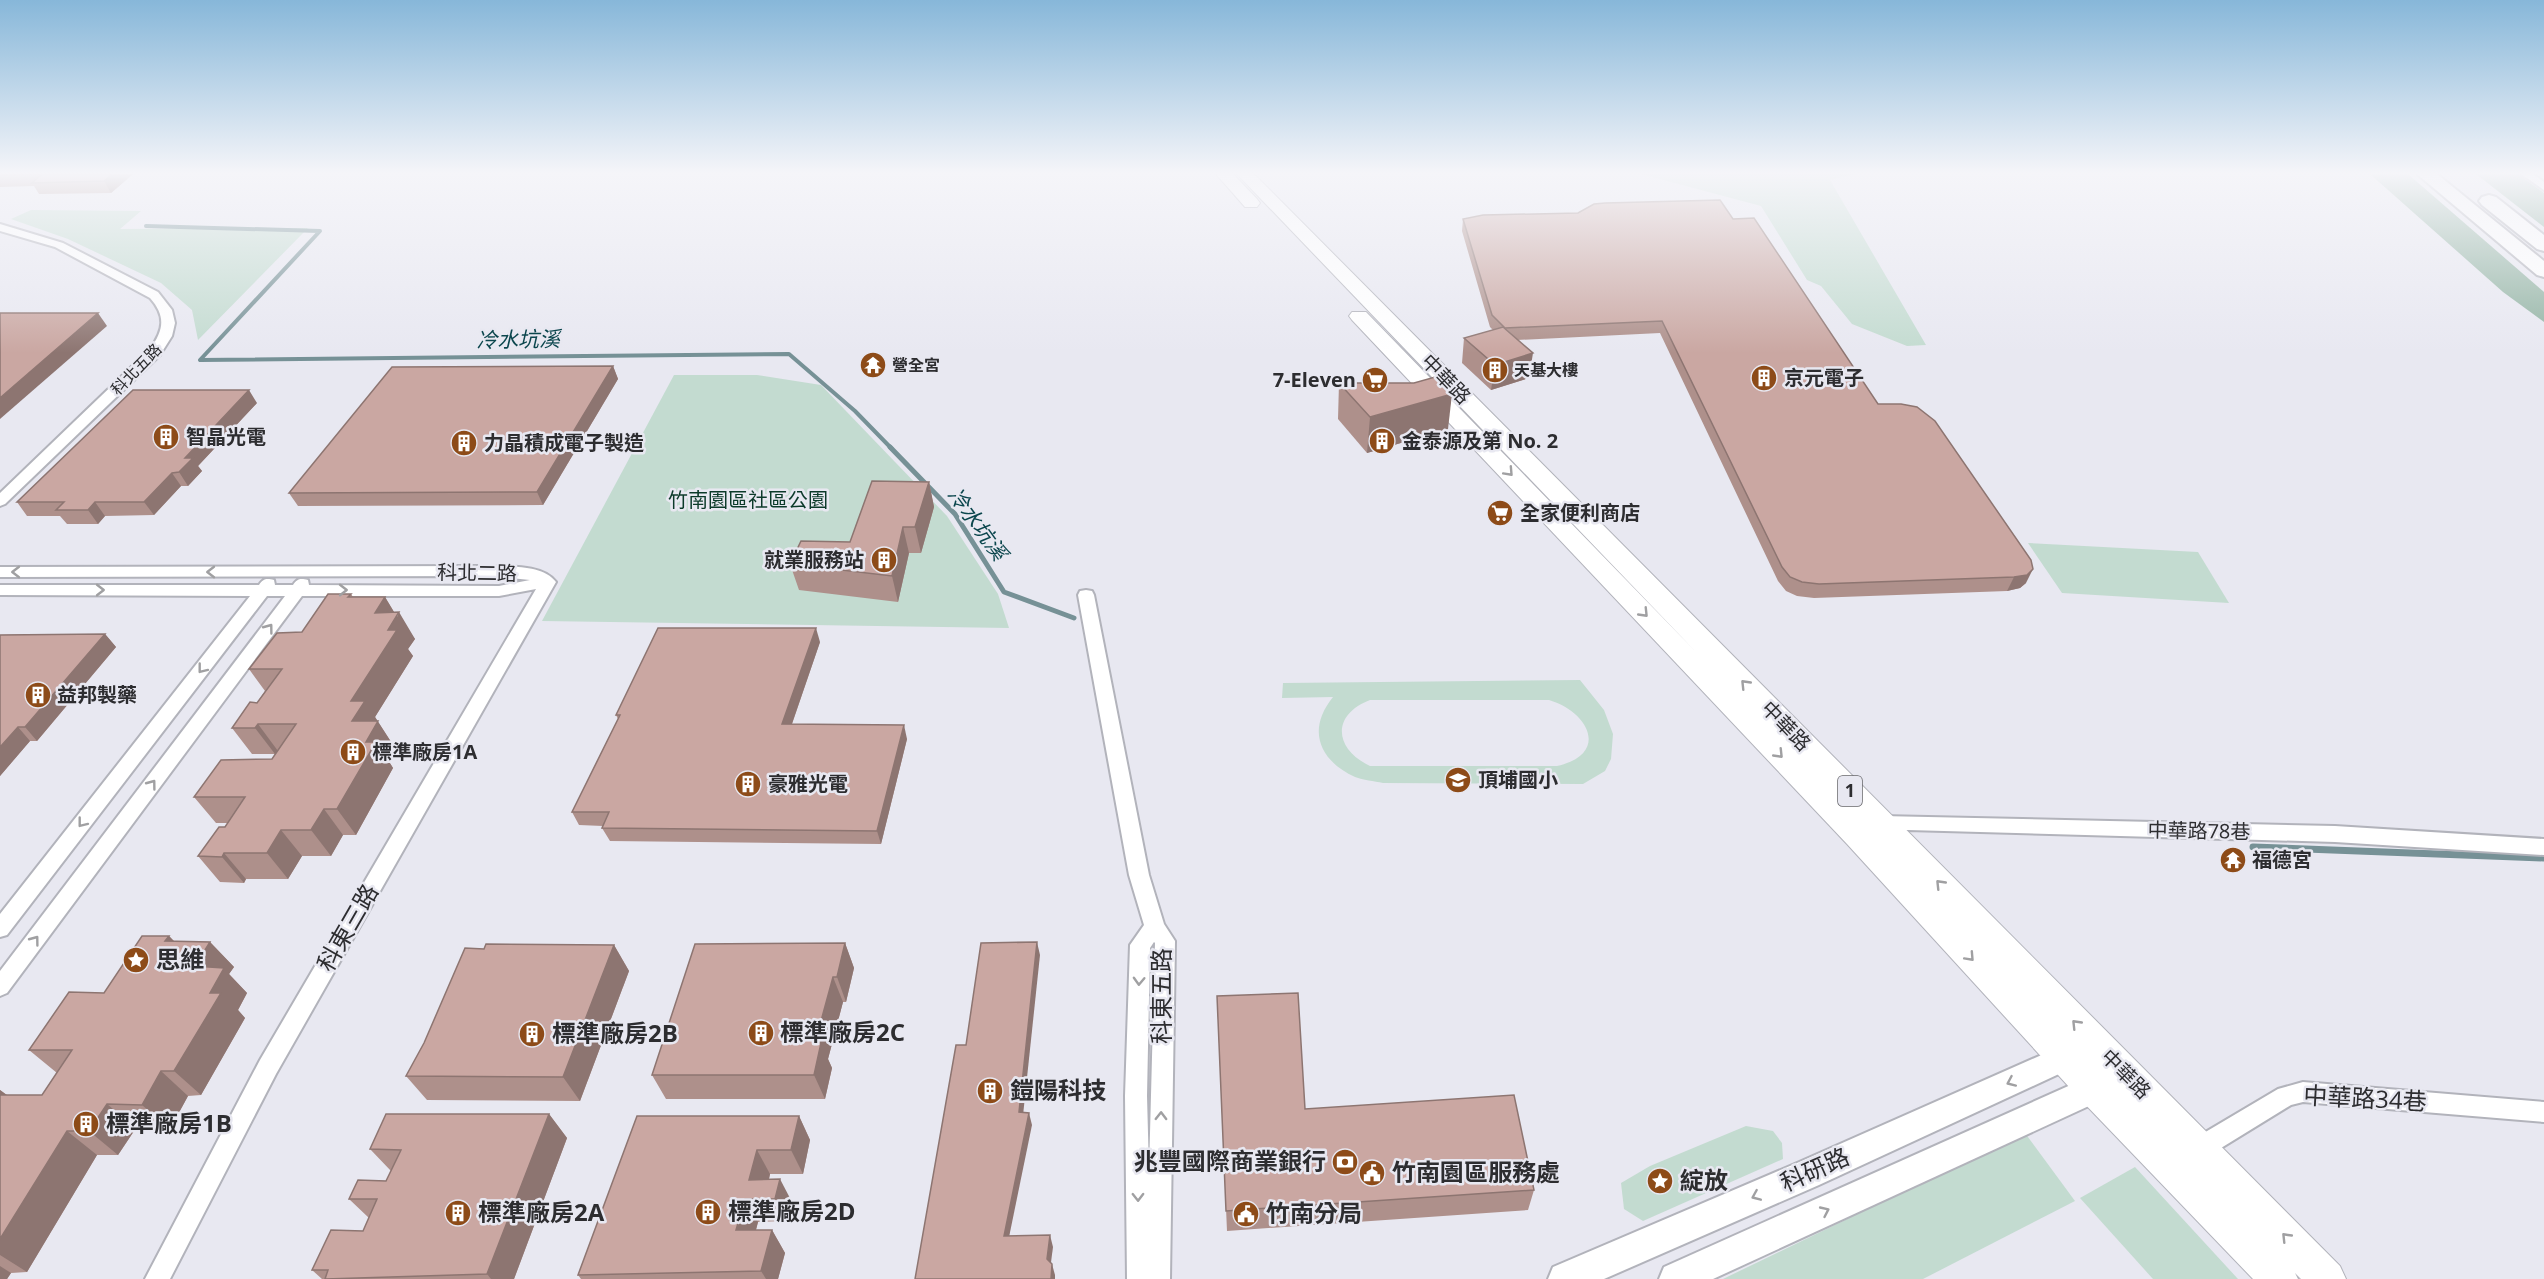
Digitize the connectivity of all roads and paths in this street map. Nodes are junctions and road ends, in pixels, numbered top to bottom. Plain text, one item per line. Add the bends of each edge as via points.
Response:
1 (22, 234) edge
2 (1283, 234) edge
3 (1302, 234) edge
4 (2498, 234) edge
5 (2530, 234) edge
6 (2544, 245) edge
7 (2544, 272) edge
8 (0, 501) edge
9 (0, 572) edge
10 (278, 572) junction
11 (312, 572) junction
12 (548, 582) junction
13 (0, 590) edge
14 (264, 590) junction
15 (298, 590) junction
16 (1086, 595) dead end
17 (1869, 829) junction
18 (2544, 847) edge
19 (1155, 927) junction
20 (0, 929) edge
21 (0, 987) edge
22 (2064, 1058) junction
23 (2093, 1089) junction
24 (2544, 1112) edge
25 (2200, 1148) junction
26 (157, 1279) edge
27 (1139, 1279) edge
28 (1158, 1279) edge
29 (1564, 1279) edge
30 (1676, 1279) edge
31 (2279, 1279) edge
32 (2327, 1279) edge

1 - 8 street, 科北五路 via 59,245 154,295 163,303 170,321 166,337 155,352
2 -> 17 main road, 中華路 / 1
17 -> 3 main road, 中華路 / 1
4 - 7 highway
5 - 6 highway
10 -> 9 street, 科北二路
10 - 11 street, 科北二路
10 - 14 street
11 - 12 street, 科北二路 via 510,572 530,574
11 - 15 street
15 -> 12 street, 科北二路 via 499,591
12 - 26 street, 科東三路 via 268,1067
13 -> 14 street, 科北二路
14 - 15 street, 科北二路
14 -> 20 street
21 -> 15 street
16 - 19 street via 1139,875
17 - 18 street, 中華路78巷 via 2335,834
17 -> 22 main road, 中華路 / 1
25 -> 17 main road, 中華路 / 1
19 -> 27 street, 科東五路 via 1140,945 1136,1096
28 -> 19 street, 科東五路 via 1165,941
22 - 23 main road, 中華路 / 1
22 -> 29 street, 科研路
30 -> 23 street, 科研路
23 - 31 main road, 中華路 / 1
24 - 25 street, 中華路34巷 via 2303,1092 2286,1096
32 -> 25 main road, 中華路 / 1

